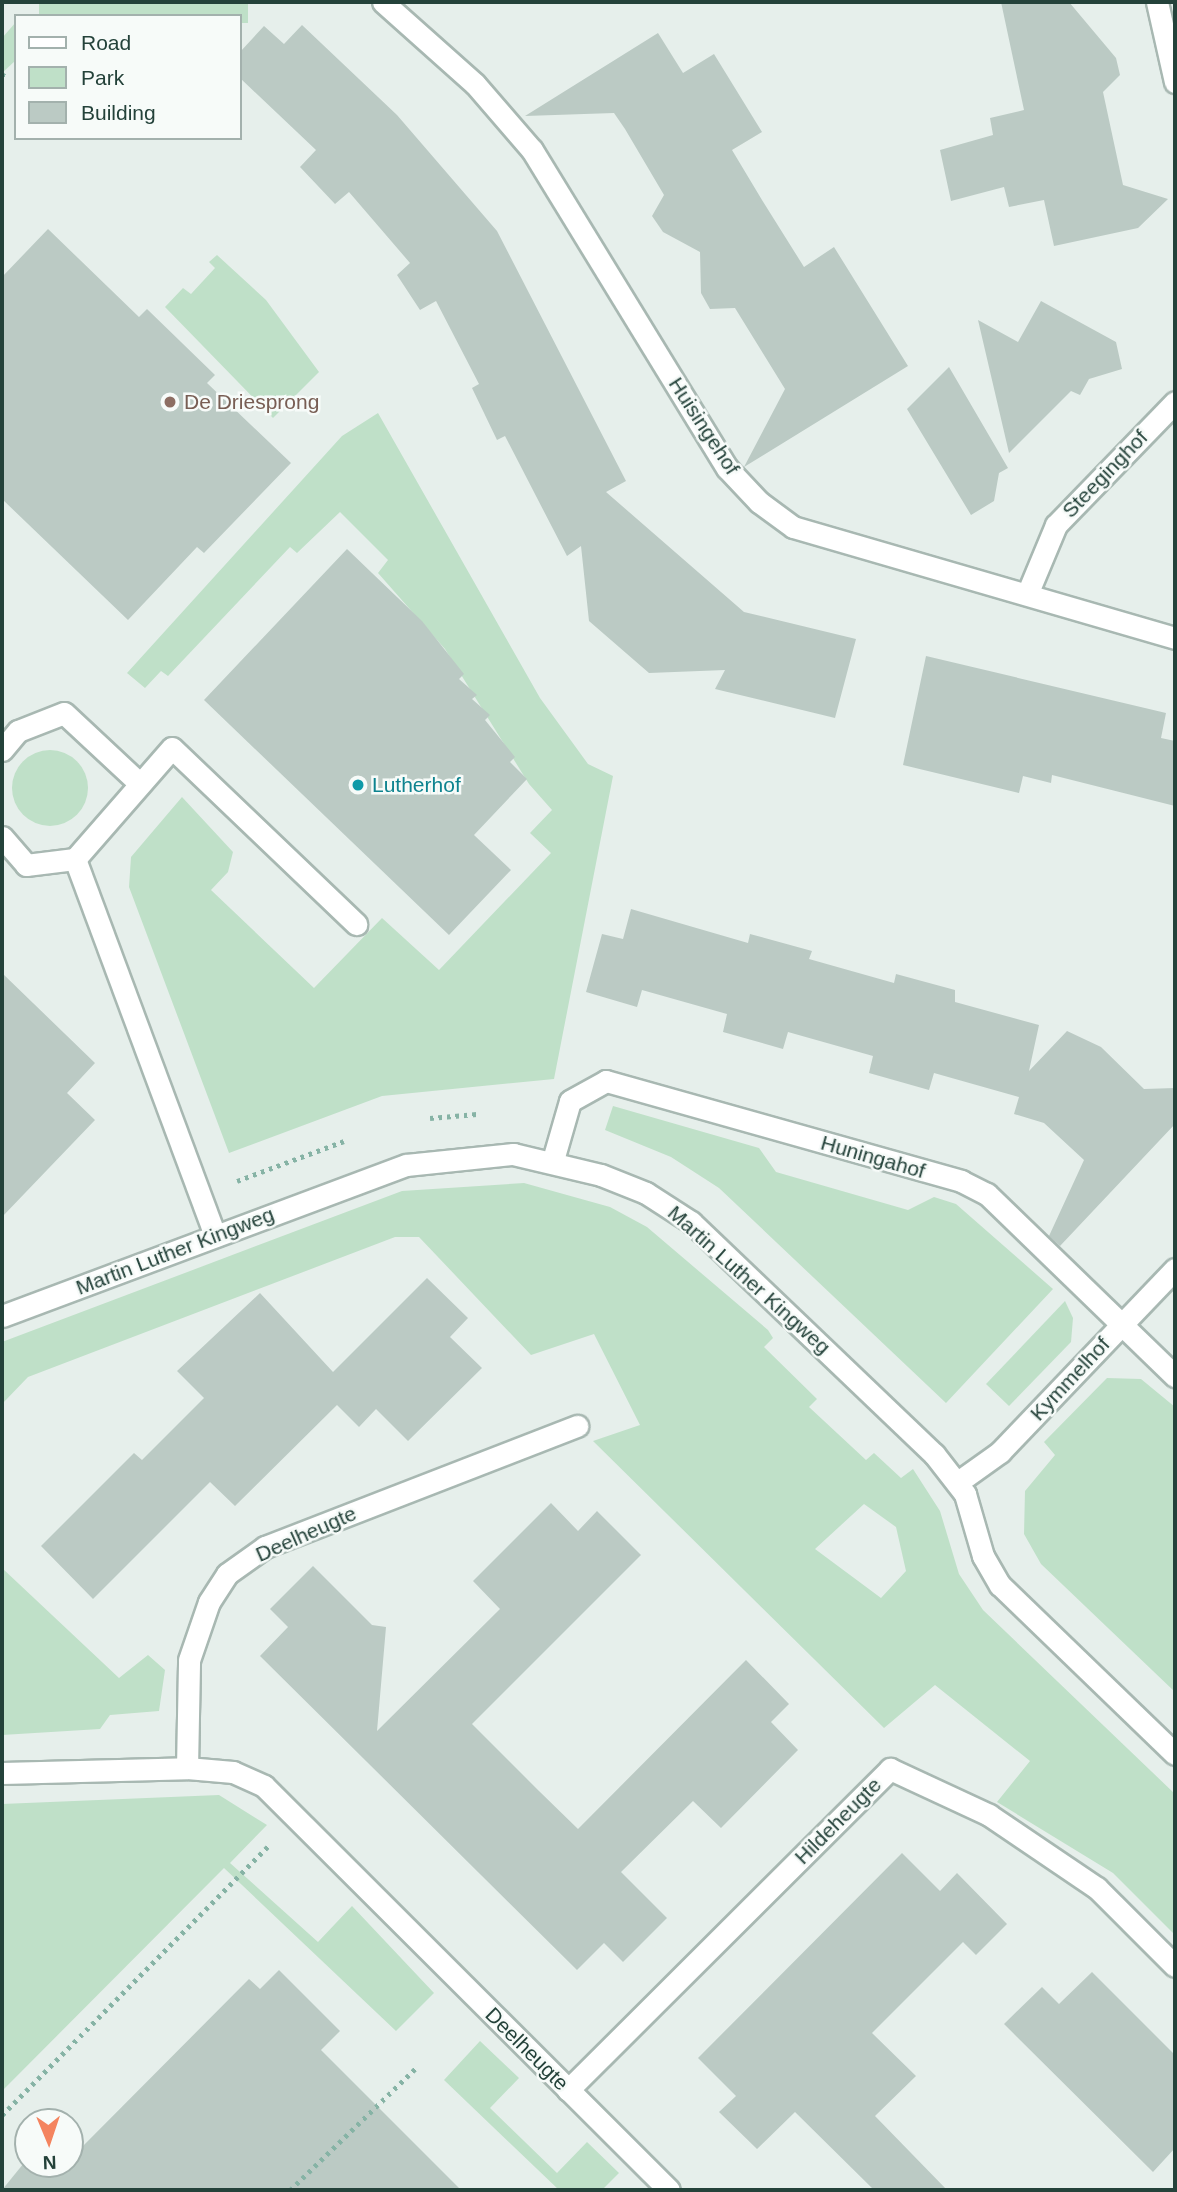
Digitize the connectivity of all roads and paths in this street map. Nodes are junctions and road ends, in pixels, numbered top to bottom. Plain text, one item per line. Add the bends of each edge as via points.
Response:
1 (383, 2) edge
2 (1157, 2) edge
3 (1175, 82) edge
4 (1175, 402) edge
5 (1028, 592) junction
6 (1175, 638) edge
7 (2, 750) edge
8 (138, 782) junction
9 (2, 837) edge
10 (75, 859) junction
11 (356, 924) dead end
12 (553, 1160) junction
13 (215, 1236) junction
14 (1175, 1269) edge
15 (2, 1316) edge
16 (1122, 1324) junction
17 (1175, 1376) edge
18 (577, 1426) dead end
19 (958, 1482) junction
20 (1175, 1754) edge
21 (187, 1768) junction
22 (2, 1773) edge
23 (299, 1815) junction
24 (1175, 1966) edge
25 (417, 2067) dead end
26 (568, 2090) junction
27 (2, 2115) edge
28 (290, 2190) edge
29 (669, 2190) edge

1 - 5 street, Huisingehof via 475,84 532,150 727,468 759,502 793,527
2 - 3 street
4 - 5 street, Steeginghof via 1056,525
5 - 6 street, Huisingehof
7 - 8 street via 18,731 64,713
8 - 10 street
8 - 11 street via 172,748
9 - 10 street via 26,864
10 - 13 street, Martin Luther Kingweg
12 - 13 street, Martin Luther Kingweg via 487,1154 406,1164
12 - 16 street, Huningahof via 570,1101 606,1081 961,1181 987,1194
12 - 19 street, Martin Luther Kingweg via 646,1193 691,1222
13 - 15 street, Martin Luther Kingweg
14 - 16 street, Kymmelhof
16 - 17 street, Huningahof
16 - 19 street, Kymmelhof via 1000,1452
18 - 21 street, Deelheugte via 265,1548 227,1574 209,1602 189,1660
19 - 20 street, Martin Luther Kingweg via 1000,1585
21 - 22 street, Deelheugte
21 - 23 street, Deelheugte via 233,1772 264,1786
23 - 26 street, Deelheugte
23 - 27 path
24 - 26 street, Hildeheugte via 1097,1888 989,1815 890,1769
25 - 28 path
26 - 29 street, Deelheugte

